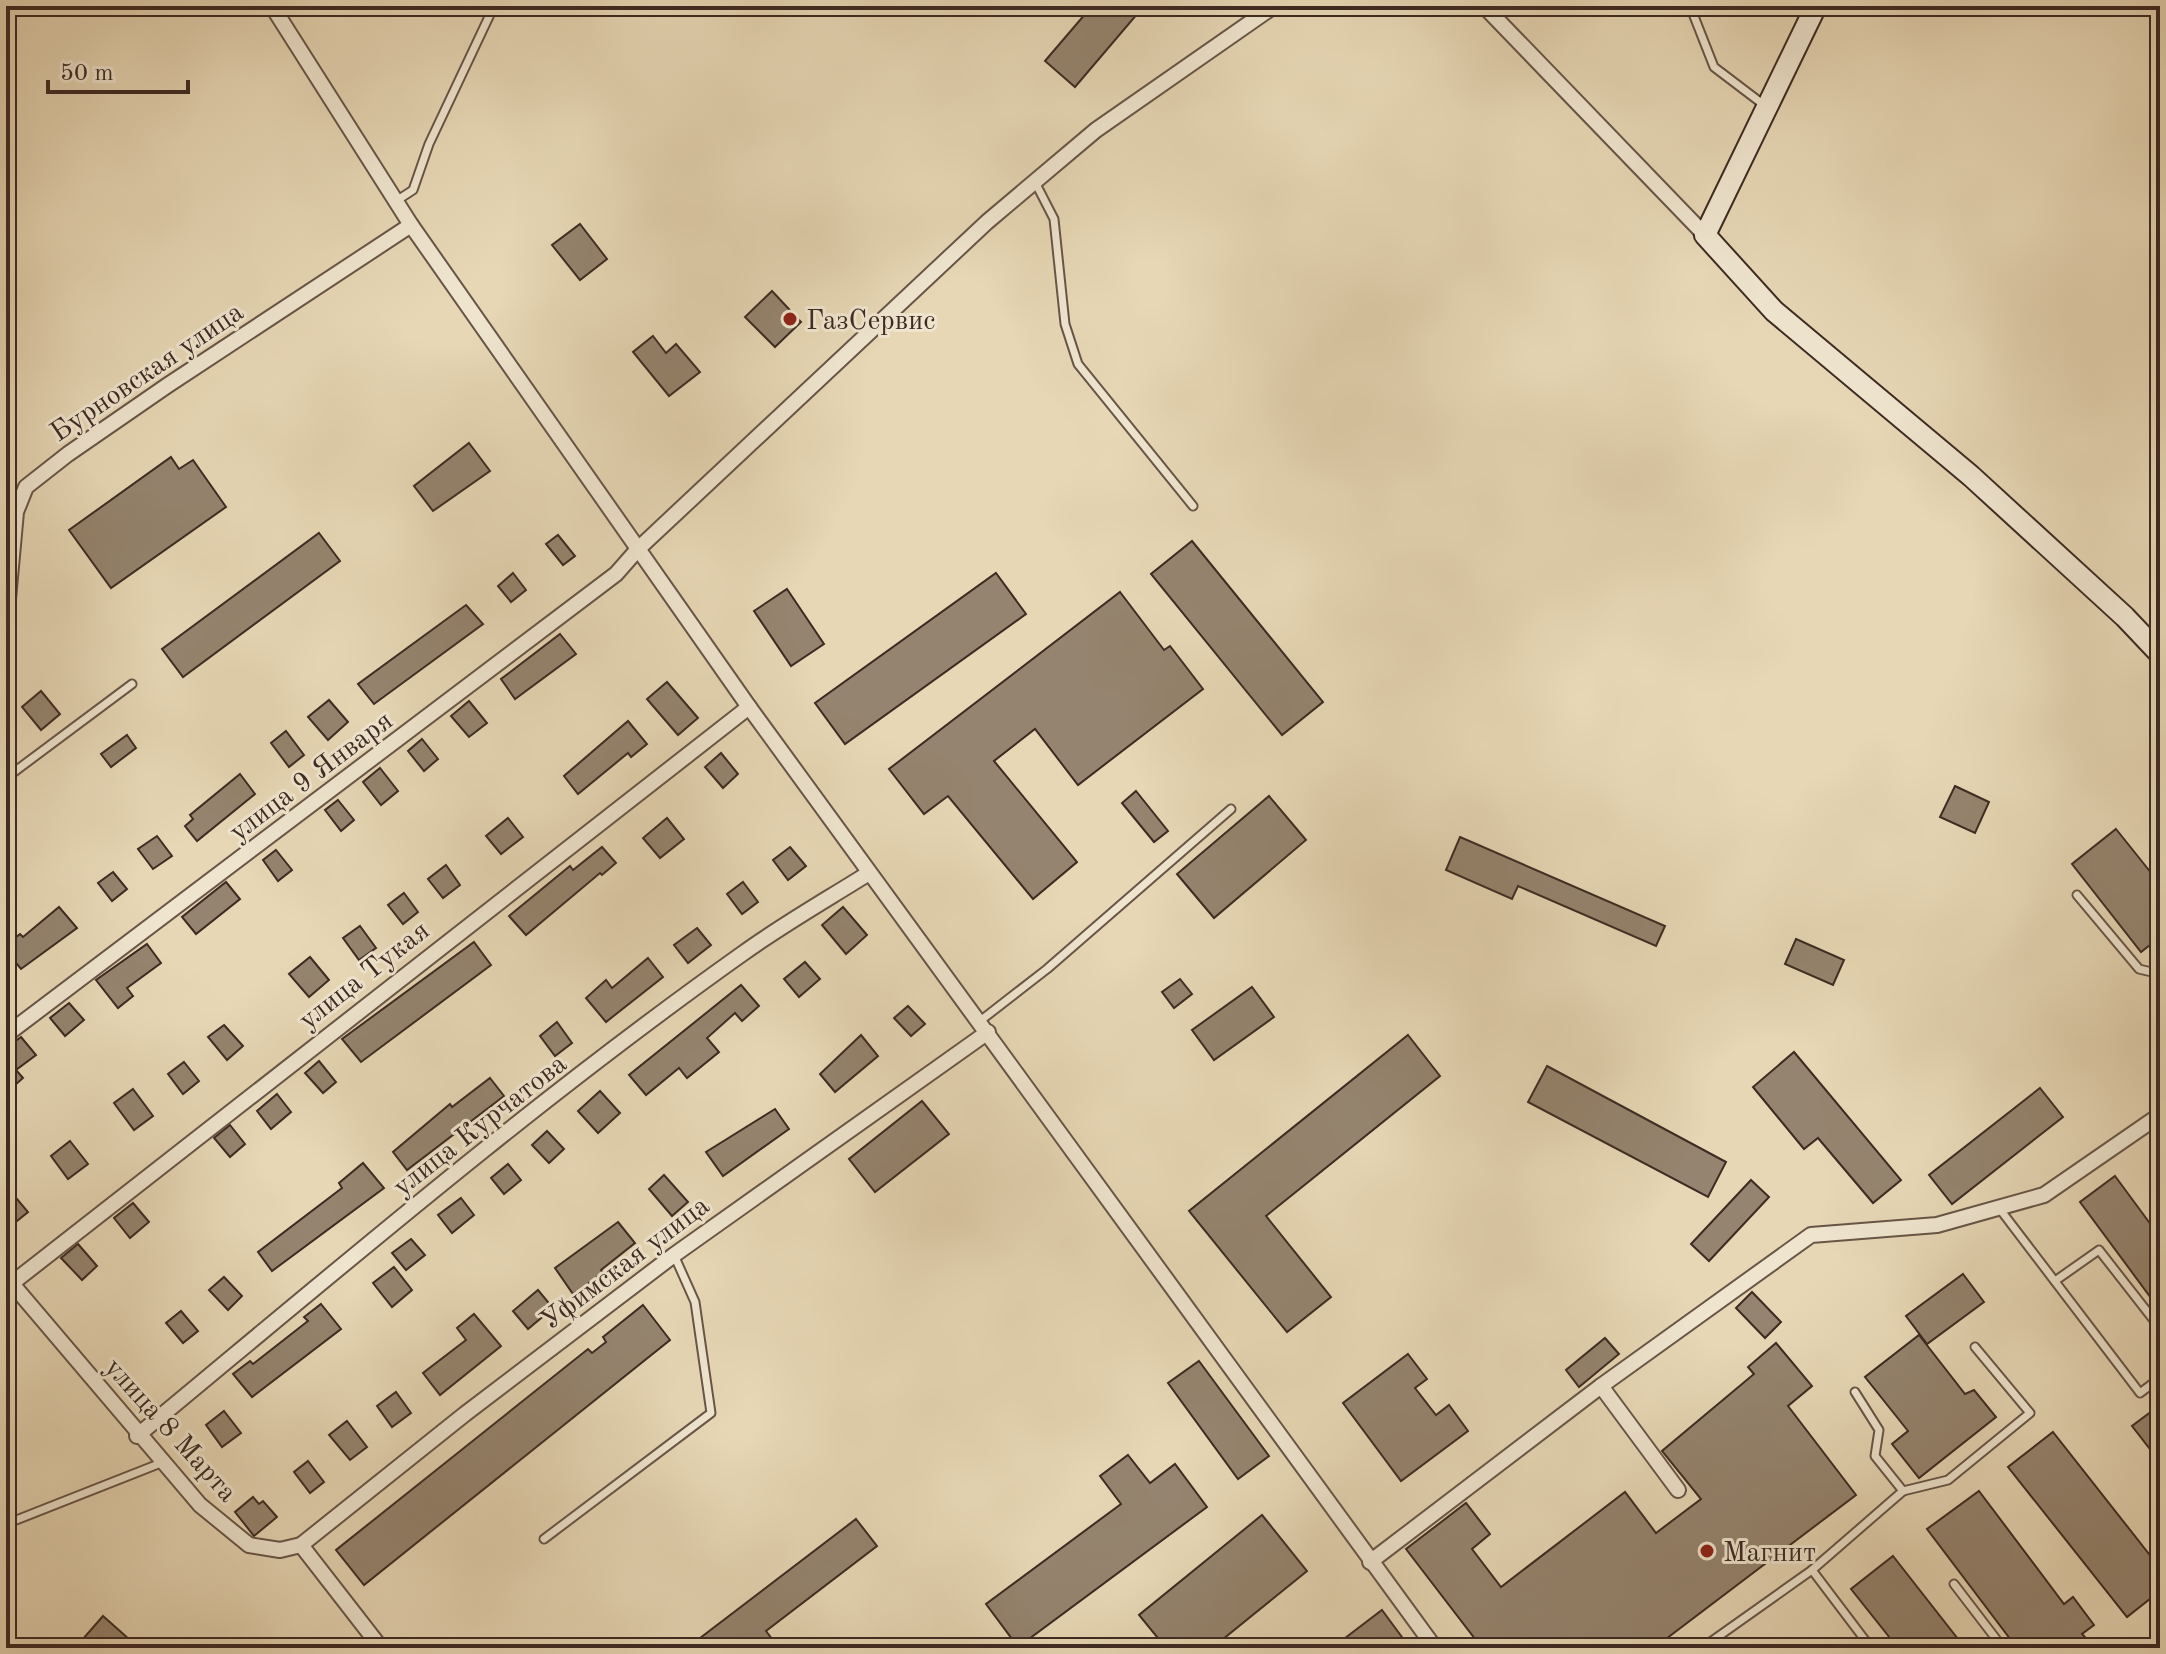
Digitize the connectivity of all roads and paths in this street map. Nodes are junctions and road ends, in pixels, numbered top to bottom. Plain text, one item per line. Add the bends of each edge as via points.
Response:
1 (272, 6) edge
2 (494, 6) edge
3 (1274, 6) edge
4 (1484, 6) edge
5 (1690, 6) edge
6 (1816, 6) edge
7 (1766, 107) junction
8 (1035, 182) junction
9 (396, 201) junction
10 (411, 225) junction
11 (1705, 235) junction
12 (1193, 506) dead end
13 (638, 549) junction
14 (6, 621) edge
15 (2160, 654) edge
16 (132, 684) dead end
17 (749, 707) junction
18 (6, 778) edge
19 (1231, 809) dead end
20 (869, 873) junction
21 (2077, 895) dead end
22 (2160, 974) edge
23 (984, 1027) junction
24 (6, 1035) edge
25 (2160, 1115) edge
26 (1999, 1208) junction
27 (674, 1255) junction
28 (8, 1280) edge
29 (2055, 1281) dead end
30 (2160, 1328) edge
31 (1975, 1347) dead end
32 (2160, 1378) edge
33 (1601, 1386) junction
34 (1855, 1392) dead end
35 (137, 1436) junction
36 (161, 1463) junction
37 (1678, 1490) dead end
38 (1903, 1491) junction
39 (6, 1524) edge
40 (544, 1539) dead end
41 (301, 1545) junction
42 (1370, 1562) junction
43 (1812, 1570) junction
44 (1954, 1584) dead end
45 (381, 1648) edge
46 (1435, 1648) edge
47 (1702, 1648) edge
48 (1871, 1648) edge
49 (2003, 1648) edge

1 - 9 street
2 - 9 lane via 413,190
3 - 8 street, улица 9 Января via 1096,130
4 - 11 street
5 - 7 lane via 1714,67
6 - 7 street
7 - 11 street
8 - 12 lane via 1054,219 1065,324 1078,364
8 - 13 street, улица 9 Января
9 - 10 street
10 - 13 street
10 - 14 street, Бурновская улица via 168,385 26,487 16,512
11 - 15 street via 1774,311 1971,476
13 - 17 street
13 - 24 street, улица 9 Января via 616,574 525,645
16 - 18 lane
17 - 20 street
17 - 28 street, улица Тукая
19 - 23 lane
20 - 23 street
20 - 35 street, улица Курчатова via 743,953 578,1079
21 - 22 lane via 2139,969
23 - 27 street, Уфимская улица
23 - 42 street
25 - 26 street via 2044,1195
26 - 32 lane via 2140,1393
26 - 33 street via 1937,1225 1811,1235
27 - 40 lane via 695,1302 711,1413
27 - 41 street, Уфимская улица
28 - 35 street, улица 8 Марта
29 - 30 lane via 2099,1250
31 - 38 lane via 2030,1413 1948,1480
33 - 37 street
33 - 42 street
34 - 38 lane via 1879,1430 1875,1456
35 - 36 street, улица 8 Марта
36 - 39 lane
36 - 41 street, улица 8 Марта via 200,1505 249,1545 280,1550
38 - 43 lane
41 - 45 street
42 - 46 street
43 - 47 lane
43 - 48 lane
44 - 49 lane

